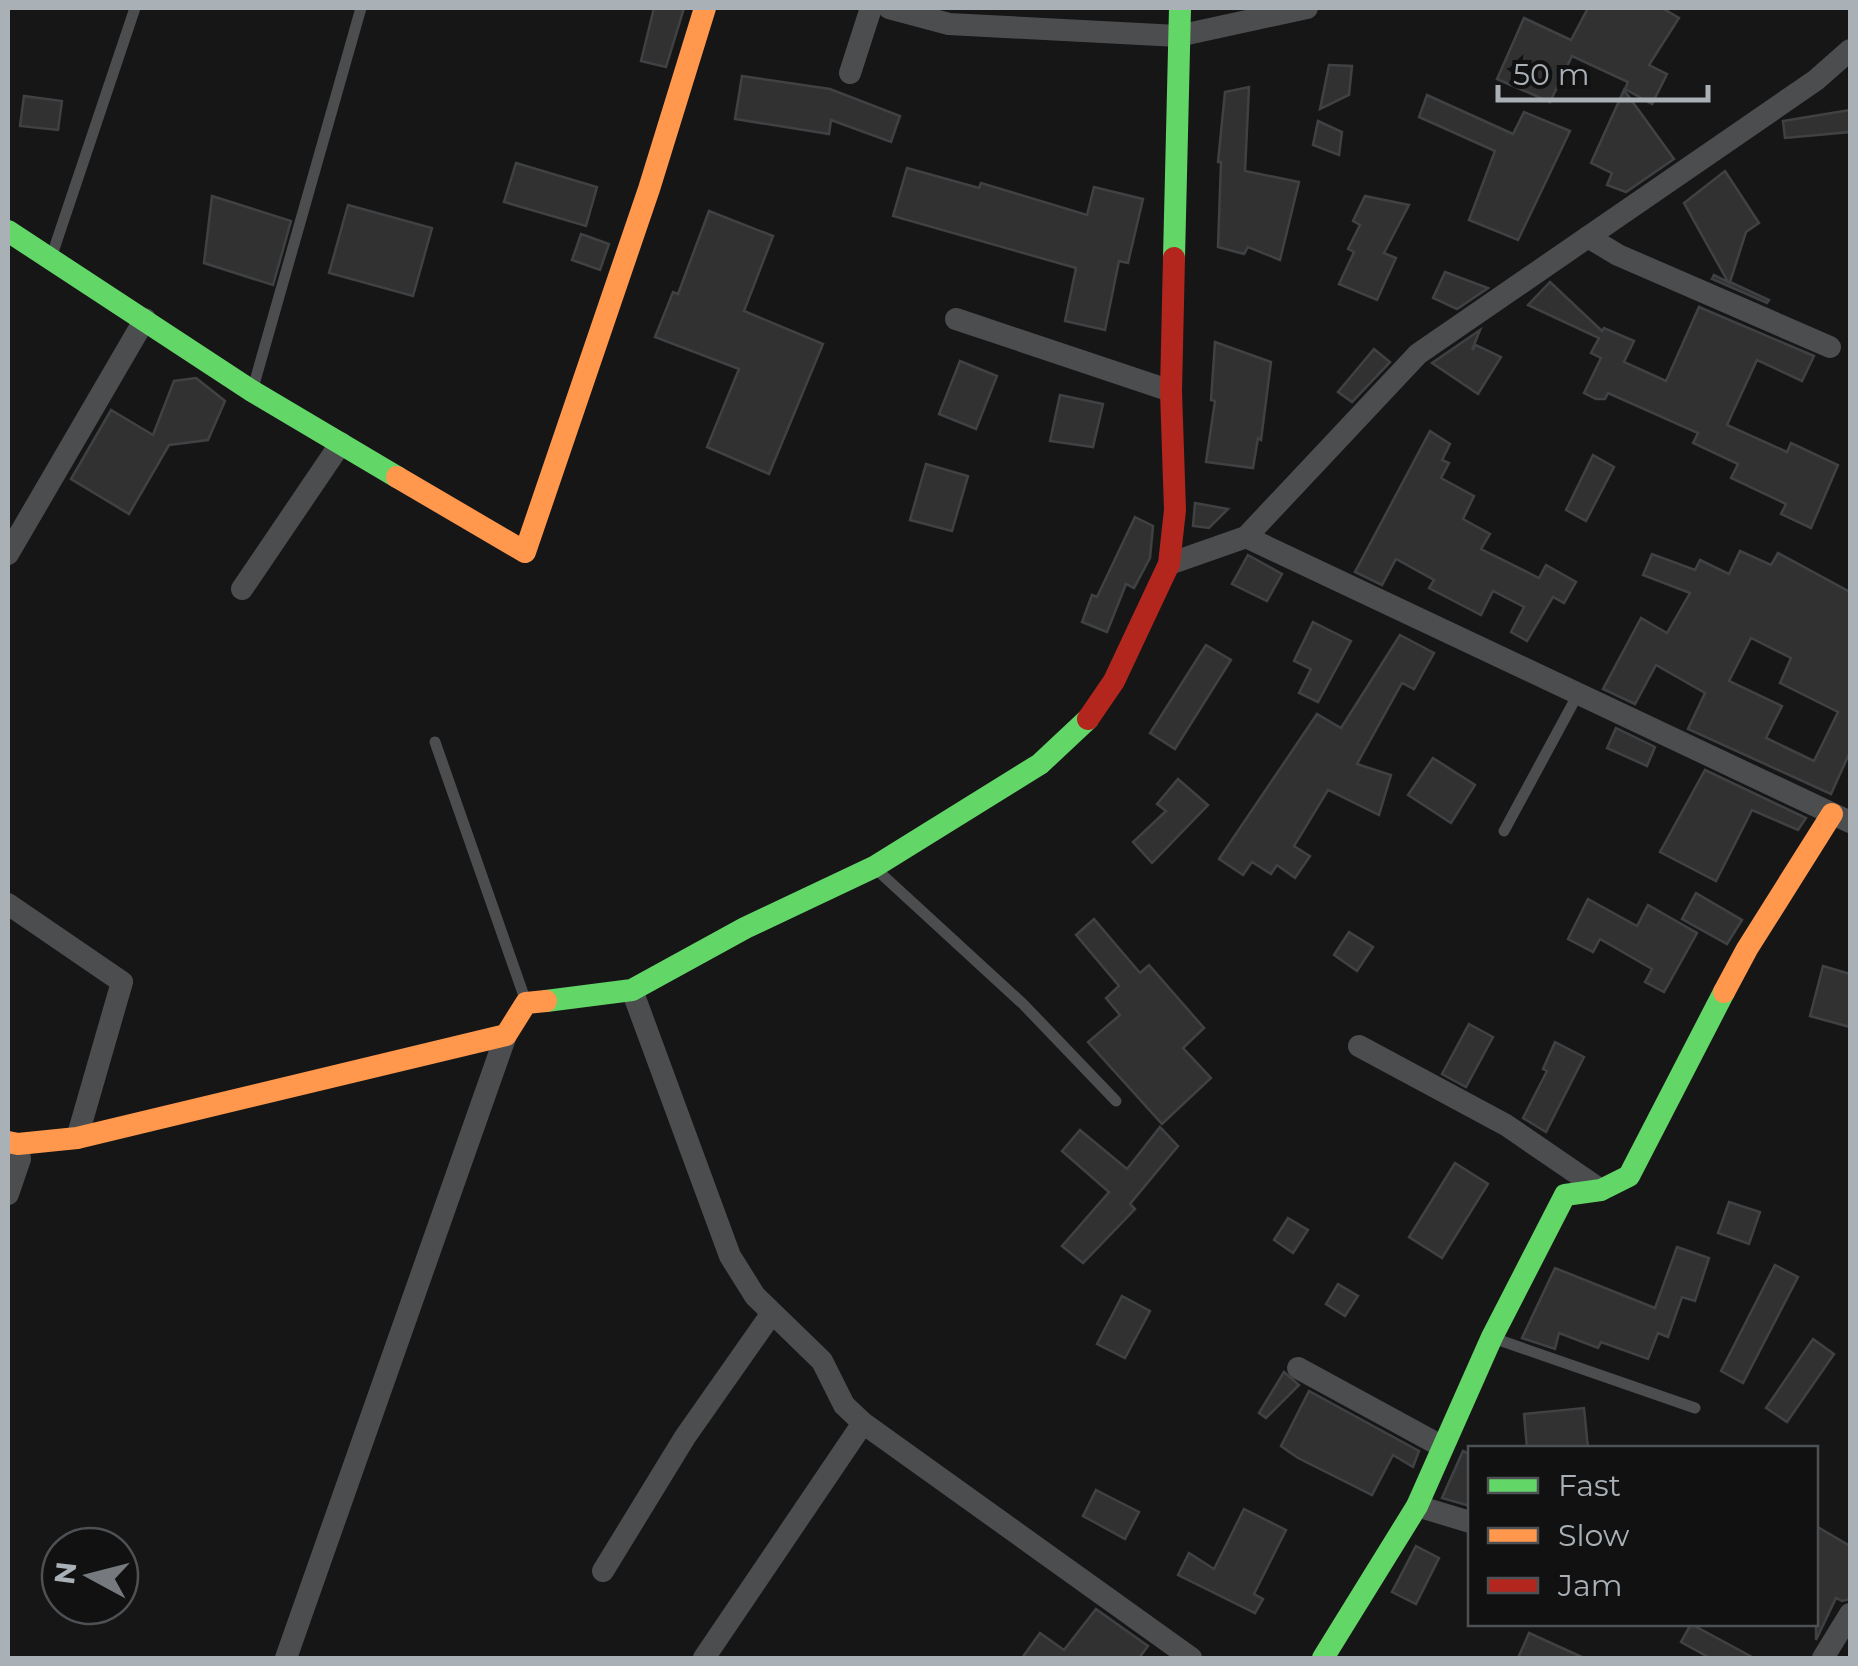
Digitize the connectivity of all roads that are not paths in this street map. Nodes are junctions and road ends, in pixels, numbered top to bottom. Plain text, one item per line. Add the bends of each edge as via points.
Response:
1 (135, 8) edge
2 (362, 8) edge
3 (705, 8) edge
4 (871, 8) edge
5 (889, 8) edge
6 (1180, 8) edge
7 (1307, 8) edge
8 (1178, 36) junction
9 (1850, 50) edge
10 (850, 73) dead end
11 (8, 231) edge
12 (1588, 238) junction
13 (51, 257) junction
14 (144, 319) junction
15 (956, 319) dead end
16 (1830, 347) dead end
17 (252, 391) junction
18 (1171, 391) junction
19 (340, 444) junction
20 (1246, 537) junction
21 (8, 554) edge
22 (1169, 564) junction
23 (242, 589) dead end
24 (1578, 694) junction
25 (434, 742) dead end
26 (1841, 818) edge
27 (1504, 831) dead end
28 (874, 867) junction
29 (8, 904) edge
30 (632, 990) junction
31 (526, 1003) junction
32 (506, 1034) junction
33 (1359, 1046) dead end
34 (1116, 1101) dead end
35 (77, 1138) junction
36 (13, 1143) edge
37 (1601, 1190) junction
38 (8, 1194) edge
39 (772, 1313) junction
40 (1492, 1337) junction
41 (1298, 1368) dead end
42 (1695, 1408) dead end
43 (862, 1422) junction
44 (1443, 1447) junction
45 (1417, 1506) junction
46 (1468, 1521) edge
47 (604, 1571) dead end
48 (1850, 1614) edge
49 (286, 1658) edge
50 (704, 1658) edge
51 (1191, 1658) edge
52 (1323, 1658) edge
53 (1823, 1658) edge

1 - 13 lane
2 - 17 lane
3 - 19 street via 525,552
4 - 10 street
5 - 8 street via 949,24
6 - 8 street
7 - 8 street
8 - 18 street
9 - 12 street
11 - 13 street
12 - 16 street
12 - 20 street via 1418,354
13 - 14 street
14 - 17 street
14 - 21 street
15 - 18 street
17 - 19 street
18 - 22 street via 1176,510
19 - 23 street
20 - 22 street
20 - 24 street
22 - 28 street via 1114,680 1084,725 1040,764
24 - 26 street
24 - 27 lane
25 - 31 lane
26 - 37 street via 1747,949 1630,1176
28 - 30 street
28 - 34 lane via 1023,1004
29 - 35 street via 122,982
30 - 31 street
30 - 39 street via 730,1256
31 - 32 street
32 - 35 street
32 - 49 street
33 - 37 street via 1506,1125
35 - 36 street
36 - 38 street via 20,1158
37 - 40 street via 1565,1194
39 - 43 street via 822,1362 844,1405
39 - 47 street
40 - 42 lane
40 - 44 street
41 - 44 street
43 - 50 street
43 - 51 street
44 - 45 street
45 - 46 street
45 - 52 street
48 - 53 street

